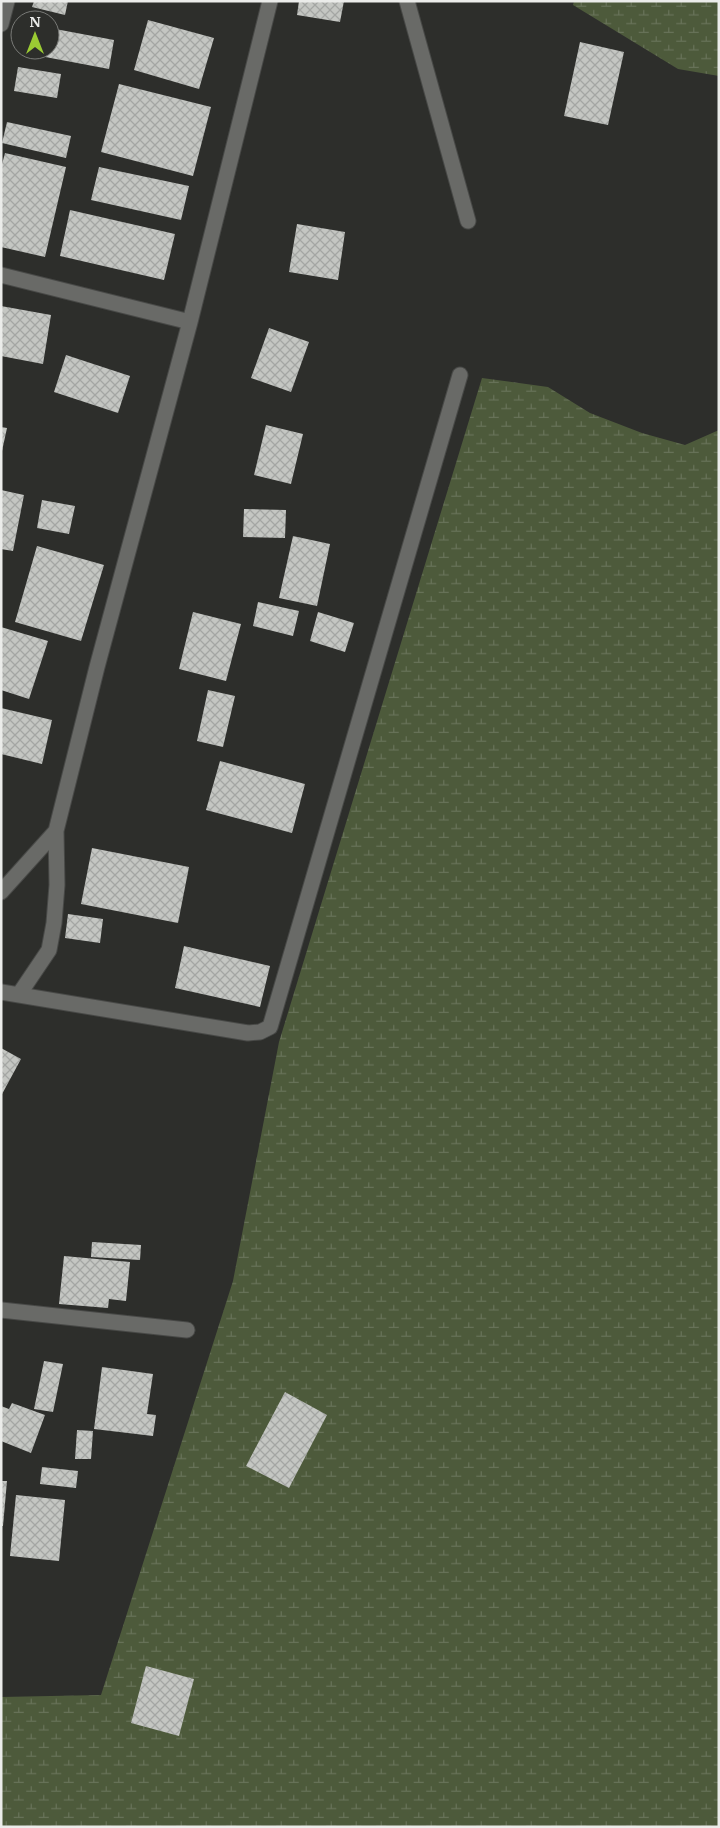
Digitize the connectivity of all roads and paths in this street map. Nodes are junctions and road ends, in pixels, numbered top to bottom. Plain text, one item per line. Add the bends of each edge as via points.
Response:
1 (7, 1) edge
2 (270, 1) edge
3 (406, 1) edge
4 (1, 24) edge
5 (468, 221) dead end
6 (1, 275) edge
7 (190, 322) junction
8 (460, 375) dead end
9 (56, 831) junction
10 (1, 892) edge
11 (1, 992) edge
12 (20, 993) junction
13 (1, 1310) edge
14 (187, 1330) dead end

1 - 4 street
2 - 7 street
3 - 5 street
6 - 7 street
7 - 9 street via 99,657
8 - 12 street via 270,1027 248,1033
9 - 10 street
9 - 12 street via 57,886 49,950
11 - 12 street
13 - 14 street

